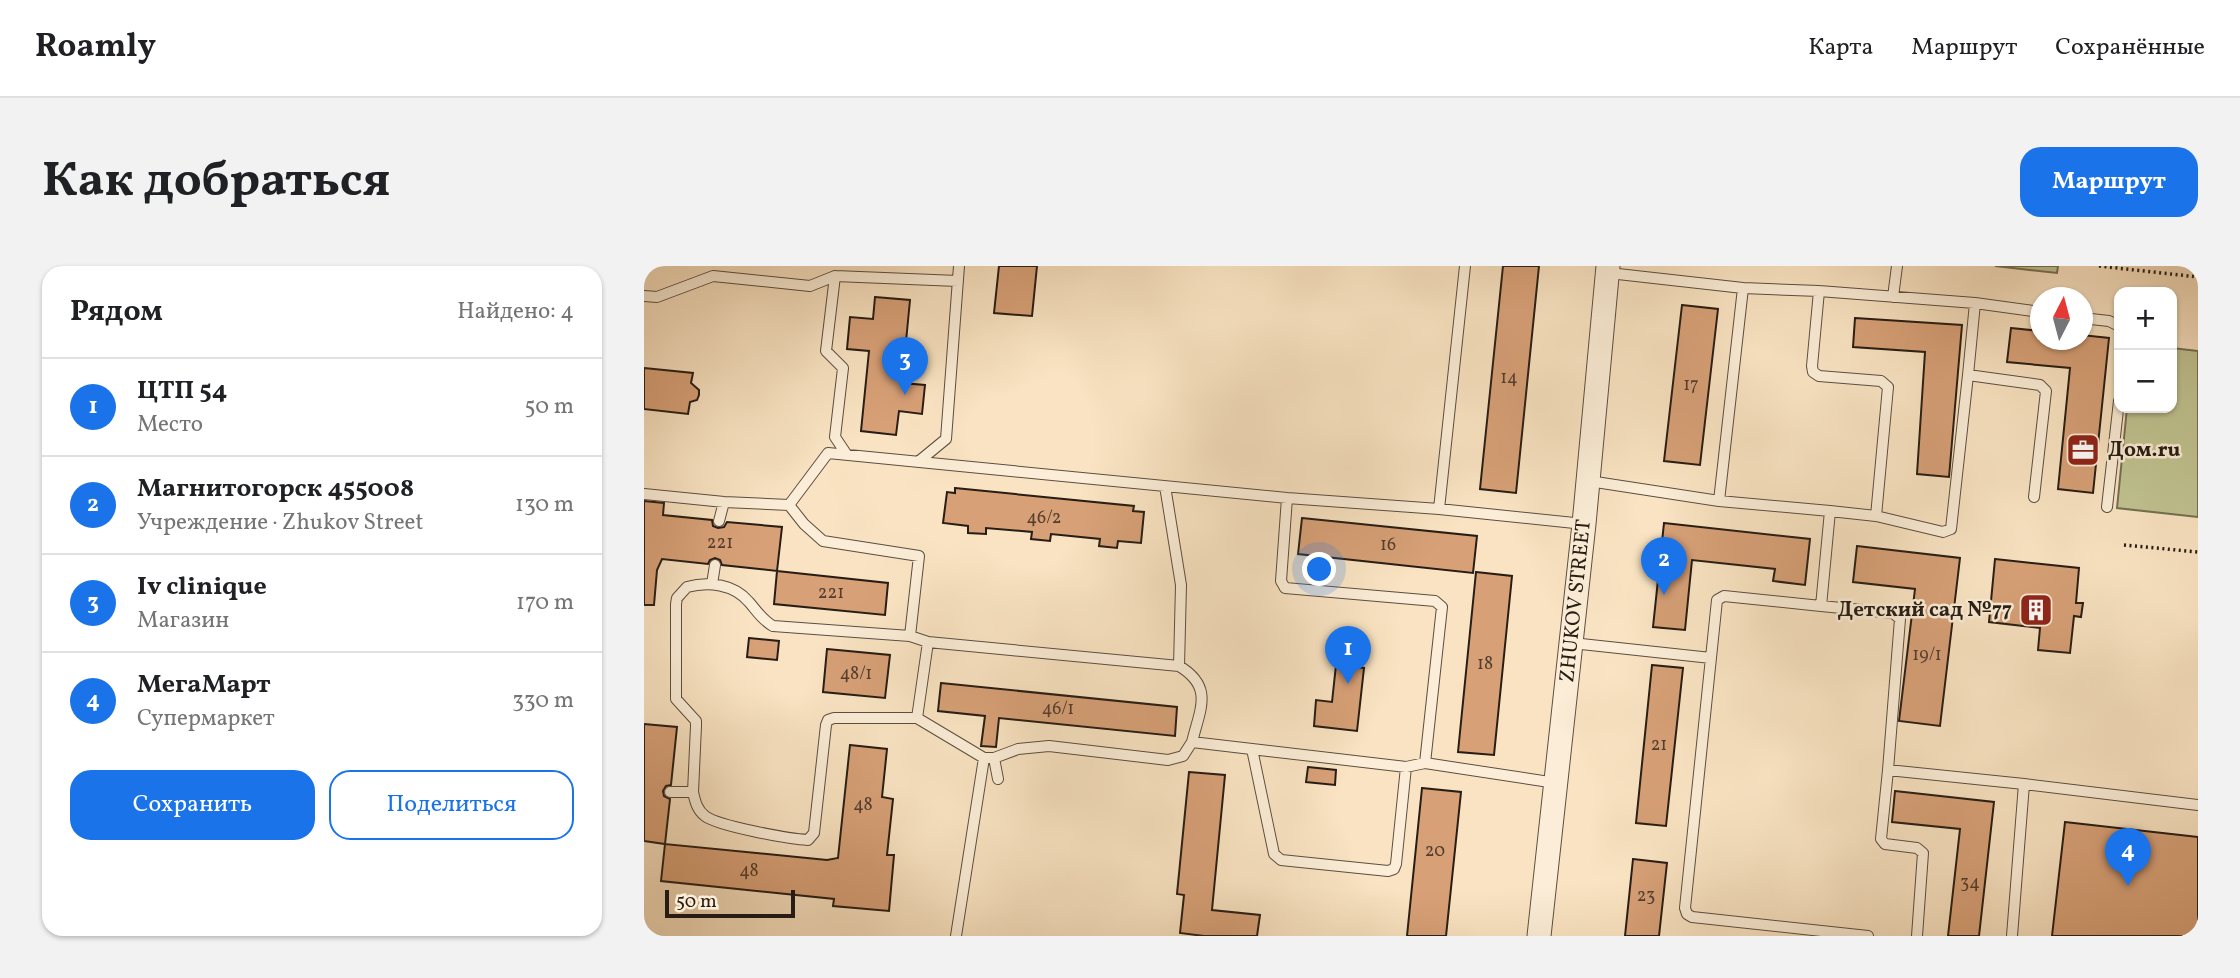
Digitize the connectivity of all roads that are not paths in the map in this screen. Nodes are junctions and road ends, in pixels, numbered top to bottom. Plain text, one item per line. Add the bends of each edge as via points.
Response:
1 (959, 266) edge
2 (1465, 266) edge
3 (1897, 266) edge
4 (1608, 270) edge
5 (835, 276) junction
6 (958, 281) junction
7 (1743, 288) junction
8 (1819, 291) junction
9 (644, 296) edge
10 (1894, 297) junction
11 (1975, 303) junction
12 (2030, 311) edge
13 (2093, 319) edge
14 (2114, 324) edge
15 (1968, 375) junction
16 (2118, 413) edge
17 (847, 454) junction
18 (918, 462) junction
19 (1588, 481) junction
20 (1165, 486) junction
21 (644, 494) edge
22 (2034, 497) dead end
23 (1287, 498) junction
24 (1718, 501) junction
25 (724, 502) junction
26 (789, 505) junction
27 (2107, 507) dead end
28 (1438, 509) junction
29 (1830, 511) junction
30 (1876, 516) junction
31 (719, 521) dead end
32 (1584, 524) junction
33 (715, 565) dead end
34 (712, 584) junction
35 (1821, 606) junction
36 (909, 636) junction
37 (928, 642) junction
38 (1572, 643) junction
39 (1711, 658) junction
40 (1179, 666) junction
41 (917, 718) junction
42 (1192, 742) junction
43 (1252, 749) junction
44 (989, 758) junction
45 (1425, 763) junction
46 (1406, 767) junction
47 (1888, 770) junction
48 (998, 779) dead end
49 (1556, 783) junction
50 (2024, 784) junction
51 (670, 792) dead end
52 (693, 792) junction
53 (2198, 805) edge
54 (956, 936) edge
55 (1539, 936) edge
56 (1868, 936) edge
57 (1917, 936) edge
58 (2012, 936) edge

1 - 6 lane
2 - 28 lane
3 - 10 lane
4 - 7 lane
4 - 19 street, ZHUKOV STREET
5 - 6 lane
5 - 9 lane via 810,286 713,276 657,297
5 - 17 lane via 825,351 843,368 835,437
6 - 18 lane via 946,439
7 - 8 lane
7 - 24 lane
8 - 10 lane
8 - 30 lane via 1813,372 1881,381 1888,387
10 - 11 lane
11 - 12 lane
11 - 15 lane
13 - 14 lane
15 - 22 lane via 2045,388
15 - 30 lane via 1951,529 1943,532
16 - 27 lane
17 - 18 lane
17 - 26 lane via 828,453
18 - 20 lane
19 - 24 lane
19 - 32 street, ZHUKOV STREET
20 - 23 lane
20 - 40 lane via 1181,585
21 - 25 lane
23 - 28 lane
23 - 45 lane via 1281,580 1285,588 1441,604
24 - 29 lane
25 - 26 lane
25 - 31 lane
26 - 36 lane via 823,541 919,556
28 - 32 lane
29 - 30 lane
29 - 35 lane
32 - 38 street, ZHUKOV STREET
33 - 34 lane
34 - 36 lane via 746,598 772,626
34 - 52 lane via 687,587 676,604 676,699 696,721
35 - 39 lane via 1721,597 1716,603
35 - 47 lane via 1893,613 1900,619
36 - 37 lane
37 - 40 lane
37 - 41 lane
38 - 39 lane
38 - 49 street, ZHUKOV STREET
39 - 56 lane via 1686,914
40 - 42 lane via 1192,674 1203,692
41 - 44 lane
41 - 52 lane via 828,720 814,834 808,840 712,820 696,806
42 - 43 lane
42 - 44 lane via 1183,755 1168,760 1049,746
43 - 46 lane
43 - 46 lane via 1274,854 1281,860 1394,869
44 - 48 lane
44 - 54 lane
45 - 46 lane
45 - 49 lane
47 - 50 lane
47 - 57 lane via 1881,839 1888,845 1920,849 1924,856
49 - 55 street, ZHUKOV STREET
50 - 53 lane
50 - 58 lane
51 - 52 lane

